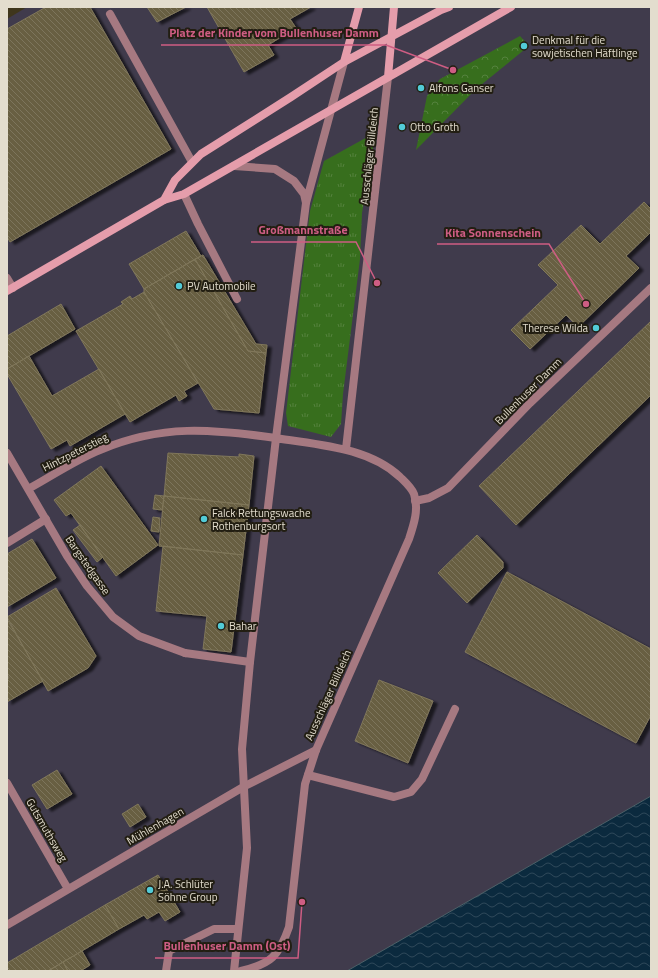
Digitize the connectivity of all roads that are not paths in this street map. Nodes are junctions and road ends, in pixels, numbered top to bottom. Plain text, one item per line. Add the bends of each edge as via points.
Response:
1 (359, 7) edge
2 (394, 7) edge
3 (449, 7) edge
4 (511, 7) edge
5 (110, 14) dead end
6 (392, 37) junction
7 (344, 62) junction
8 (388, 77) junction
9 (333, 108) junction
10 (192, 162) junction
11 (234, 166) junction
12 (184, 194) junction
13 (164, 200) junction
14 (306, 203) junction
15 (7, 278) edge
16 (651, 288) edge
17 (10, 289) edge
18 (237, 299) dead end
19 (276, 438) junction
20 (346, 450) junction
21 (7, 453) edge
22 (28, 489) junction
23 (415, 501) junction
24 (46, 519) junction
25 (7, 543) edge
26 (250, 662) junction
27 (455, 709) dead end
28 (316, 750) junction
29 (308, 775) junction
30 (7, 783) edge
31 (245, 786) junction
32 (68, 889) junction
33 (7, 925) edge
34 (238, 929) junction
35 (166, 971) edge
36 (234, 971) edge
37 (241, 971) edge

1 - 7 main road
2 - 6 main road, Ausschläger Billdeich
3 - 6 main road
4 - 8 main road
5 - 10 street
6 - 7 main road
6 - 8 main road, Ausschläger Billdeich
7 - 9 street
7 - 10 main road
8 - 9 main road
8 - 20 street, Ausschläger Billdeich
9 - 11 main road
9 - 14 street
10 - 13 main road via 175,180
11 - 12 main road
11 - 14 street via 275,169 294,181 304,194
12 - 13 main road
12 - 18 street
13 - 17 main road
14 - 19 street
15 - 17 street
16 - 23 street, Bullenhuser Damm via 530,403 448,488 429,498
19 - 20 street, Ausschläger Billdeich
19 - 22 street, Hintzpeterstieg via 204,430 134,437 99,450
19 - 26 street
20 - 23 street, Ausschläger Billdeich via 388,467 407,483
21 - 22 street, Bargstedgasse
22 - 24 street, Bargstedgasse
23 - 28 street, Ausschläger Billdeich via 415,521 409,538
24 - 25 street
24 - 26 street, Bargstedgasse via 87,586 113,617 139,636 186,653
26 - 31 street via 242,749
27 - 29 street via 422,779 411,792 394,797
28 - 29 street, Ausschläger Billdeich
28 - 31 street, Mühlenhagen
29 - 37 street, Ausschläger Billdeich via 289,927 276,955 254,968
30 - 32 street, Gutsmuthsweg
31 - 32 street, Mühlenhagen
31 - 34 street via 247,848
32 - 33 street, Mühlenhagen
34 - 35 street via 214,929 169,951
34 - 36 street

